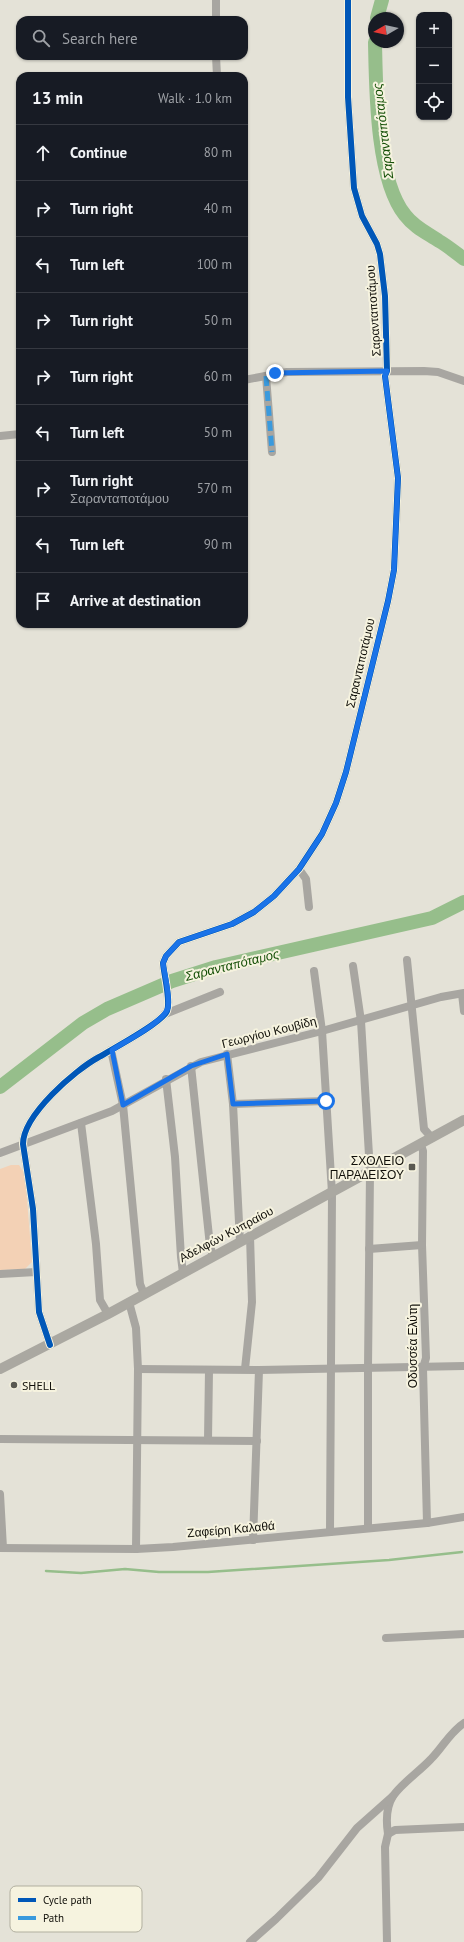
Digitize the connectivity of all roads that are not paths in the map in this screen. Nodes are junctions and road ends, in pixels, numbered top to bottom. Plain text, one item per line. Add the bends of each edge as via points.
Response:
1 (216, 0) edge
2 (348, 0) edge
3 (216, 16) edge
4 (216, 60) edge
5 (217, 72) edge
6 (387, 371) junction
7 (266, 376) junction
8 (248, 379) edge
9 (464, 381) edge
10 (16, 434) edge
11 (0, 436) edge
12 (272, 452) dead end
13 (299, 869) junction
14 (309, 907) dead end
15 (407, 960) dead end
16 (353, 966) dead end
17 (314, 971) dead end
18 (220, 992) dead end
19 (463, 994) edge
20 (413, 1005) junction
21 (464, 1011) edge
22 (165, 1014) junction
23 (360, 1020) junction
24 (322, 1031) junction
25 (112, 1050) junction
26 (227, 1054) junction
27 (191, 1066) junction
28 (166, 1079) junction
29 (326, 1101) junction
30 (233, 1104) junction
31 (123, 1105) junction
32 (464, 1120) edge
33 (81, 1124) junction
34 (432, 1138) junction
35 (23, 1144) junction
36 (421, 1145) junction
37 (0, 1153) edge
38 (370, 1172) junction
39 (332, 1193) junction
40 (250, 1236) junction
41 (240, 1242) junction
42 (422, 1246) junction
43 (369, 1249) junction
44 (213, 1256) junction
45 (36, 1272) junction
46 (183, 1273) junction
47 (0, 1274) edge
48 (144, 1294) junction
49 (129, 1302) junction
50 (108, 1314) junction
51 (50, 1345) junction
52 (464, 1366) edge
53 (368, 1368) junction
54 (423, 1368) junction
55 (0, 1369) edge
56 (138, 1369) junction
57 (245, 1369) junction
58 (330, 1369) junction
59 (208, 1370) junction
60 (259, 1370) junction
61 (0, 1440) edge
62 (137, 1440) junction
63 (208, 1440) junction
64 (257, 1441) junction
65 (0, 1494) edge
66 (464, 1518) edge
67 (427, 1523) junction
68 (368, 1528) junction
69 (330, 1532) junction
70 (1, 1537) edge
71 (253, 1540) junction
72 (1, 1548) edge
73 (136, 1549) junction
74 (464, 1634) edge
75 (386, 1638) dead end
76 (464, 1723) edge
77 (393, 1796) junction
78 (464, 1827) edge
79 (388, 1834) junction
80 (250, 1942) edge
81 (386, 1942) edge

1 - 3 street
2 - 6 street, Σαρανταποτάμου via 348,97 354,188 362,216 377,244 381,261 385,296
4 - 5 street
6 - 7 street via 287,372
6 - 9 street via 438,372
6 - 13 street, Σαρανταποτάμου via 385,376 398,478 392,583 346,772 336,803 322,834
7 - 8 street
7 - 12 street
10 - 11 street
13 - 14 street via 306,879
13 - 22 street, Σαρανταποτάμου via 274,896 254,912 227,926 179,942 166,956 163,963 168,1007
15 - 20 street
16 - 23 street
17 - 24 street
18 - 22 street
19 - 20 street, Γεωργίου Κουβίδη
19 - 21 street
20 - 23 street, Γεωργίου Κουβίδη
20 - 34 street via 424,1129
22 - 25 street
23 - 24 street, Γεωργίου Κουβίδη
23 - 38 street
24 - 26 street, Γεωργίου Κουβίδη
24 - 29 street
25 - 31 street
25 - 35 street via 85,1066 49,1099 30,1121 23,1136
26 - 27 street, Γεωργίου Κουβίδη
26 - 30 street
27 - 28 street, Γεωργίου Κουβίδη
27 - 44 street
28 - 31 street, Γεωργίου Κουβίδη
28 - 46 street via 176,1157 180,1257
29 - 30 street
29 - 39 street
30 - 41 street
31 - 33 street, Γεωργίου Κουβίδη
31 - 48 street via 140,1284
32 - 34 main road, Αδελφών Κυπραίου
33 - 35 street, Γεωργίου Κουβίδη
33 - 50 street via 96,1244 100,1300
34 - 36 main road, Αδελφών Κυπραίου
35 - 37 street, Γεωργίου Κουβίδη
35 - 45 street via 33,1209
36 - 38 main road, Αδελφών Κυπραίου
36 - 42 street, Οδυσσέα Ελύτη
38 - 39 main road, Αδελφών Κυπραίου
38 - 43 street
39 - 40 main road, Αδελφών Κυπραίου
39 - 58 street
40 - 41 main road, Αδελφών Κυπραίου
40 - 57 street via 252,1302
41 - 44 main road, Αδελφών Κυπραίου
42 - 43 street
42 - 54 street, Οδυσσέα Ελύτη via 426,1358
43 - 53 street
44 - 46 main road, Αδελφών Κυπραίου
45 - 47 street
45 - 51 street via 39,1312
46 - 48 main road, Αδελφών Κυπραίου
48 - 49 main road, Αδελφών Κυπραίου
49 - 50 main road, Αδελφών Κυπραίου
49 - 56 street via 136,1328
50 - 51 main road, Αδελφών Κυπραίου
51 - 55 main road, Αδελφών Κυπραίου
52 - 54 street
53 - 54 street
53 - 58 street
53 - 68 street
54 - 67 street, Οδυσσέα Ελύτη
56 - 59 street
56 - 62 street
57 - 59 street
57 - 60 street
58 - 60 street
58 - 69 street
59 - 63 street
60 - 64 street
61 - 62 street
62 - 63 street
62 - 73 street
63 - 64 street
64 - 71 street
65 - 70 street
66 - 67 street, Ζαφείρη Καλαθά
67 - 68 street, Ζαφείρη Καλαθά
68 - 69 street, Ζαφείρη Καλαθά
69 - 71 street, Ζαφείρη Καλαθά
70 - 72 street
71 - 73 street, Ζαφείρη Καλαθά
72 - 73 street, Ζαφείρη Καλαθά
74 - 75 street
76 - 77 street via 456,1728 432,1759
77 - 79 street via 386,1816
77 - 80 street via 357,1828 318,1878
78 - 79 street via 395,1830
79 - 81 street via 385,1847

